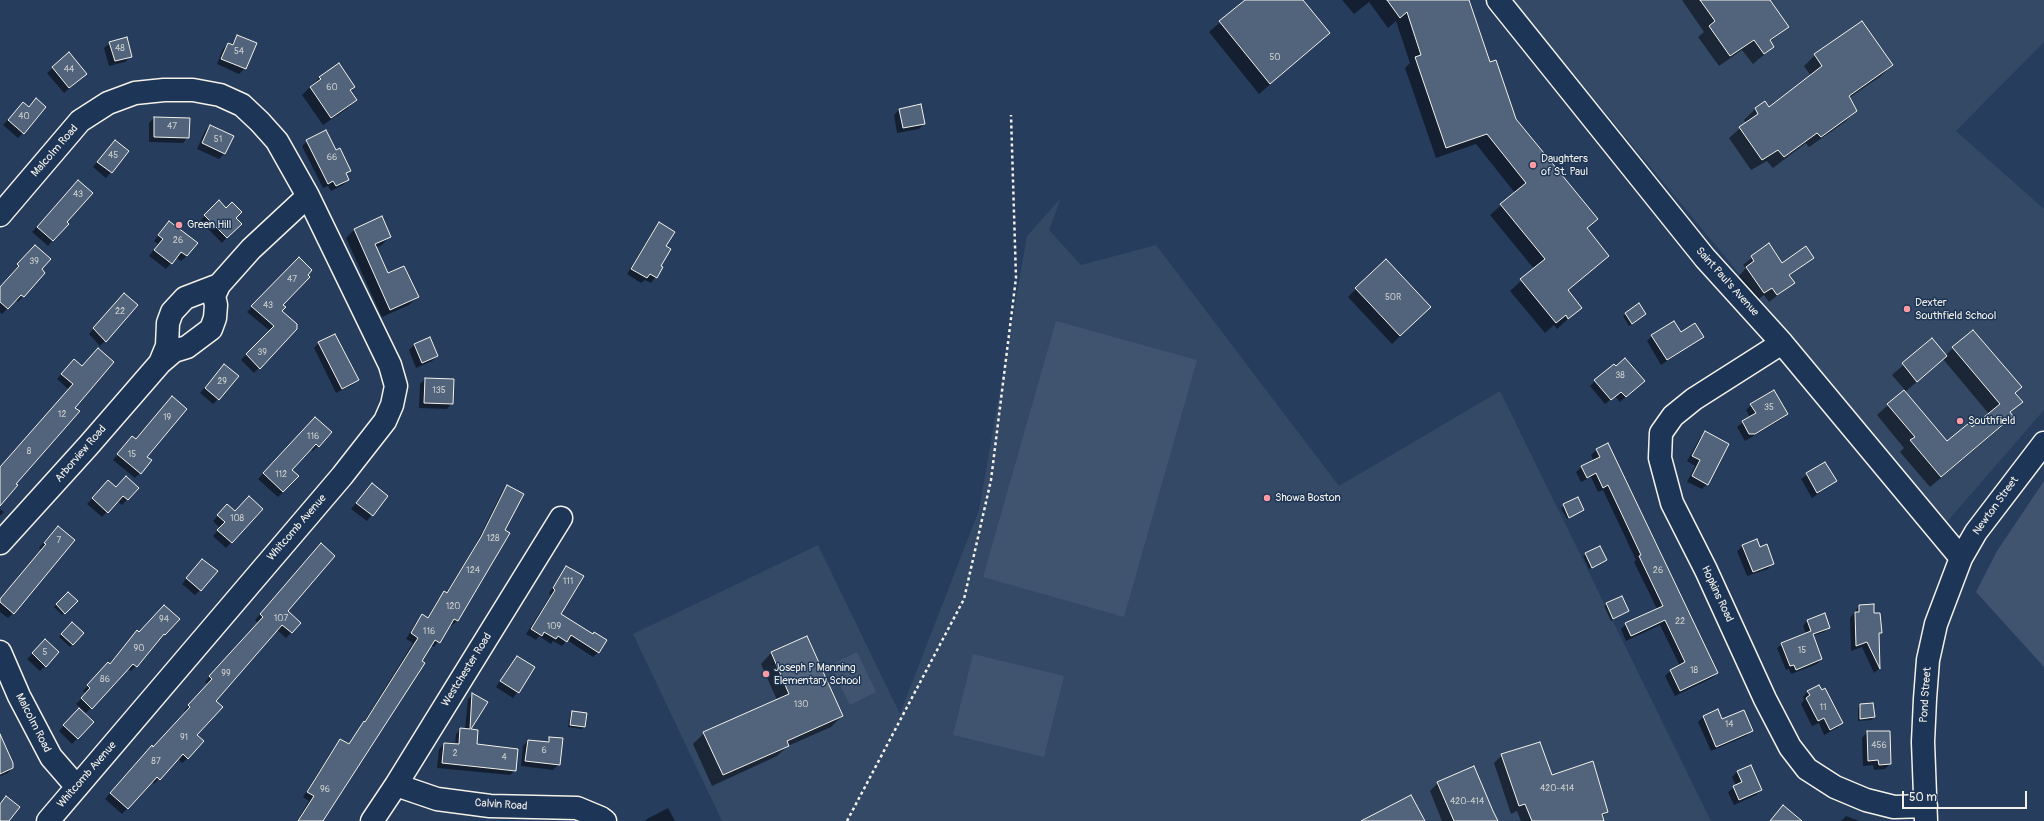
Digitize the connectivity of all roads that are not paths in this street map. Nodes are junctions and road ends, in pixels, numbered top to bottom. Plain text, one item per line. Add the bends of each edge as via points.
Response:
1 (1498, 0) edge
2 (308, 196) junction
3 (0, 215) edge
4 (219, 285) junction
5 (1782, 343) junction
6 (160, 363) junction
7 (2044, 443) edge
8 (561, 518) dead end
9 (0, 543) edge
10 (1958, 566) junction
11 (0, 652) edge
12 (396, 785) junction
13 (76, 787) junction
14 (1926, 813) edge
15 (48, 821) edge
16 (372, 821) edge
17 (605, 821) edge

1 - 5 street, Saint Paul's Avenue via 1701,253
2 - 3 street, Malcolm Road via 277,141 242,105 220,95 193,90 164,90 135,93 108,103 80,121
2 - 4 street, Arborview Road via 251,250
2 - 13 street, Whitcomb Avenue via 390,365 396,386 392,405 385,421 342,476 225,616
4 - 6 street, Arborview Road via 214,296 215,318 211,329 187,347 174,351
4 - 6 street, Arborview Road via 185,298 172,312 168,323 167,346
5 - 10 street, Saint Paul's Avenue
5 - 14 street, Hopkins Road via 1694,399 1673,416 1661,433 1660,458 1672,503 1765,699 1790,746 1807,769 1835,787 1866,800
6 - 9 street, Arborview Road
7 - 10 street, Newton Street via 1983,521
8 - 12 street, Westchester Road
10 - 14 street, Pond Street via 1936,624 1928,660 1923,742
11 - 13 street, Malcolm Road via 19,696 51,757
12 - 16 street, Westchester Road
12 - 17 street, Calvin Road via 437,799 490,806 576,808
13 - 15 street, Whitcomb Avenue

